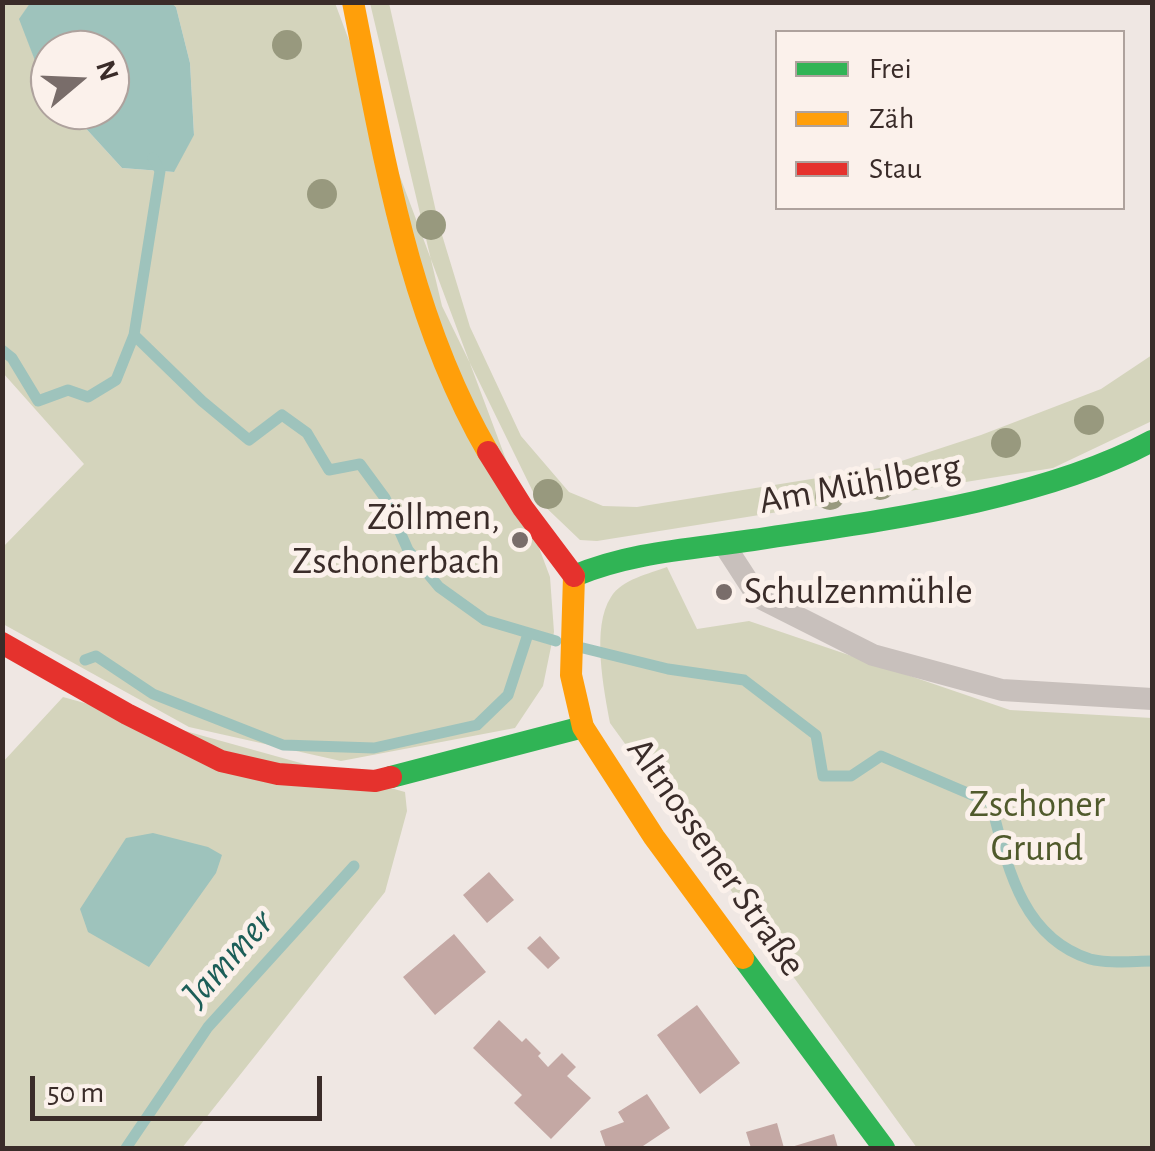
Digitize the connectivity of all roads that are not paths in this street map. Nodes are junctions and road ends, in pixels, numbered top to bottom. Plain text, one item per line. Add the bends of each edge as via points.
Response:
1 (353, 2) edge
2 (1152, 441) edge
3 (723, 544) junction
4 (574, 576) junction
5 (2, 643) edge
6 (1152, 698) edge
7 (583, 727) junction
8 (884, 1148) edge

1 - 4 street via 402,236 453,385 519,502
2 - 3 street, Am Mühlberg via 1104,466 997,495 908,516
3 - 4 street, Am Mühlberg via 612,560
3 - 6 lane via 758,598 873,655 1002,690
4 - 7 street, Altnossener Straße via 571,675
5 - 7 street via 221,761 278,774 374,781
7 - 8 street, Altnossener Straße via 654,837

